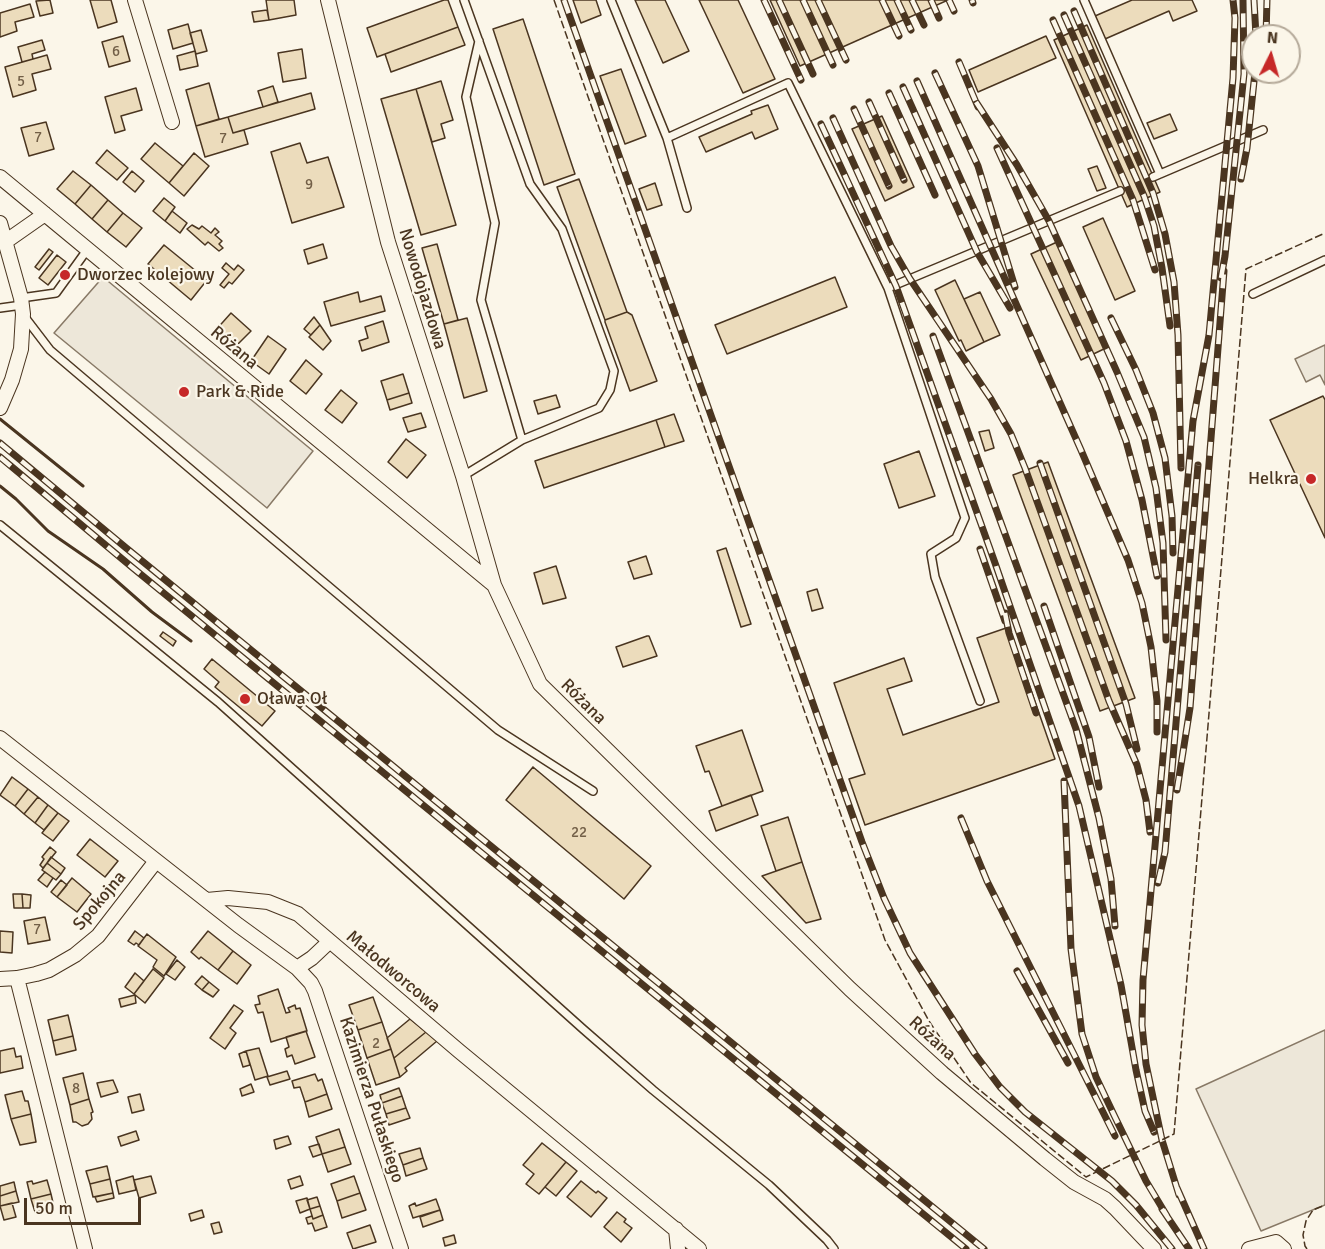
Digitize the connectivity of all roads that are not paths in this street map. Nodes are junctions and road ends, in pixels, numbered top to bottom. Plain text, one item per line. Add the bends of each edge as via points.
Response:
1 (135, 0) edge
2 (328, 0) edge
3 (464, 0) edge
4 (611, 0) edge
5 (1084, 0) edge
6 (478, 41) junction
7 (172, 122) dead end
8 (1263, 130) dead end
9 (667, 138) junction
10 (0, 177) edge
11 (1120, 191) dead end
12 (687, 208) dead end
13 (45, 214) junction
14 (0, 223) edge
15 (5, 242) junction
16 (87, 250) junction
17 (1325, 260) edge
18 (888, 288) junction
19 (1253, 294) dead end
20 (22, 305) junction
21 (0, 308) edge
22 (0, 408) edge
23 (522, 440) junction
24 (463, 476) junction
25 (0, 525) edge
26 (494, 585) junction
27 (980, 701) dead end
28 (0, 738) edge
29 (593, 792) dead end
30 (156, 861) junction
31 (207, 900) junction
32 (329, 942) junction
33 (297, 968) junction
34 (17, 978) junction
35 (0, 979) edge
36 (676, 1229) junction
37 (85, 1249) edge
38 (401, 1249) edge
39 (678, 1249) edge
40 (699, 1249) edge
41 (834, 1249) edge
42 (1154, 1249) edge
43 (1249, 1249) edge
44 (1284, 1249) edge

1 - 7 street
2 - 24 street, Nowodojazdowa via 388,242
3 - 6 lane
4 - 9 lane
5 - 8 lane via 1157,175
6 - 23 lane via 466,97 495,223 481,300
6 - 23 lane via 530,184 562,229 614,371 610,390 599,408
9 - 12 lane
9 - 18 lane via 788,83
10 - 13 street, Różana
11 - 18 lane
13 - 15 street
13 - 16 street, Różana
14 - 15 street
15 - 20 street
16 - 20 lane via 56,293
16 - 26 street, Różana
17 - 19 lane
18 - 27 lane via 965,518 956,538 931,554 935,577
20 - 21 lane
20 - 22 street via 21,349
20 - 29 lane via 50,350 489,723
23 - 24 lane
24 - 26 street, Nowodojazdowa
25 - 41 lane via 218,702 592,1037 769,1185
26 - 42 street, Różana via 540,684 850,989 1045,1159 1074,1182 1105,1199
28 - 30 street
30 - 31 street
30 - 34 street, Spokojna via 98,936 49,970
31 - 32 street via 268,902 298,914
31 - 33 street
32 - 33 street, Małodworcowa
32 - 36 street, Małodworcowa
33 - 38 street, Kazimierza Pułaskiego via 315,991
34 - 35 street, Spokojna
34 - 37 street
36 - 39 street
36 - 40 street, Małodworcowa
43 - 44 street via 1276,1242

